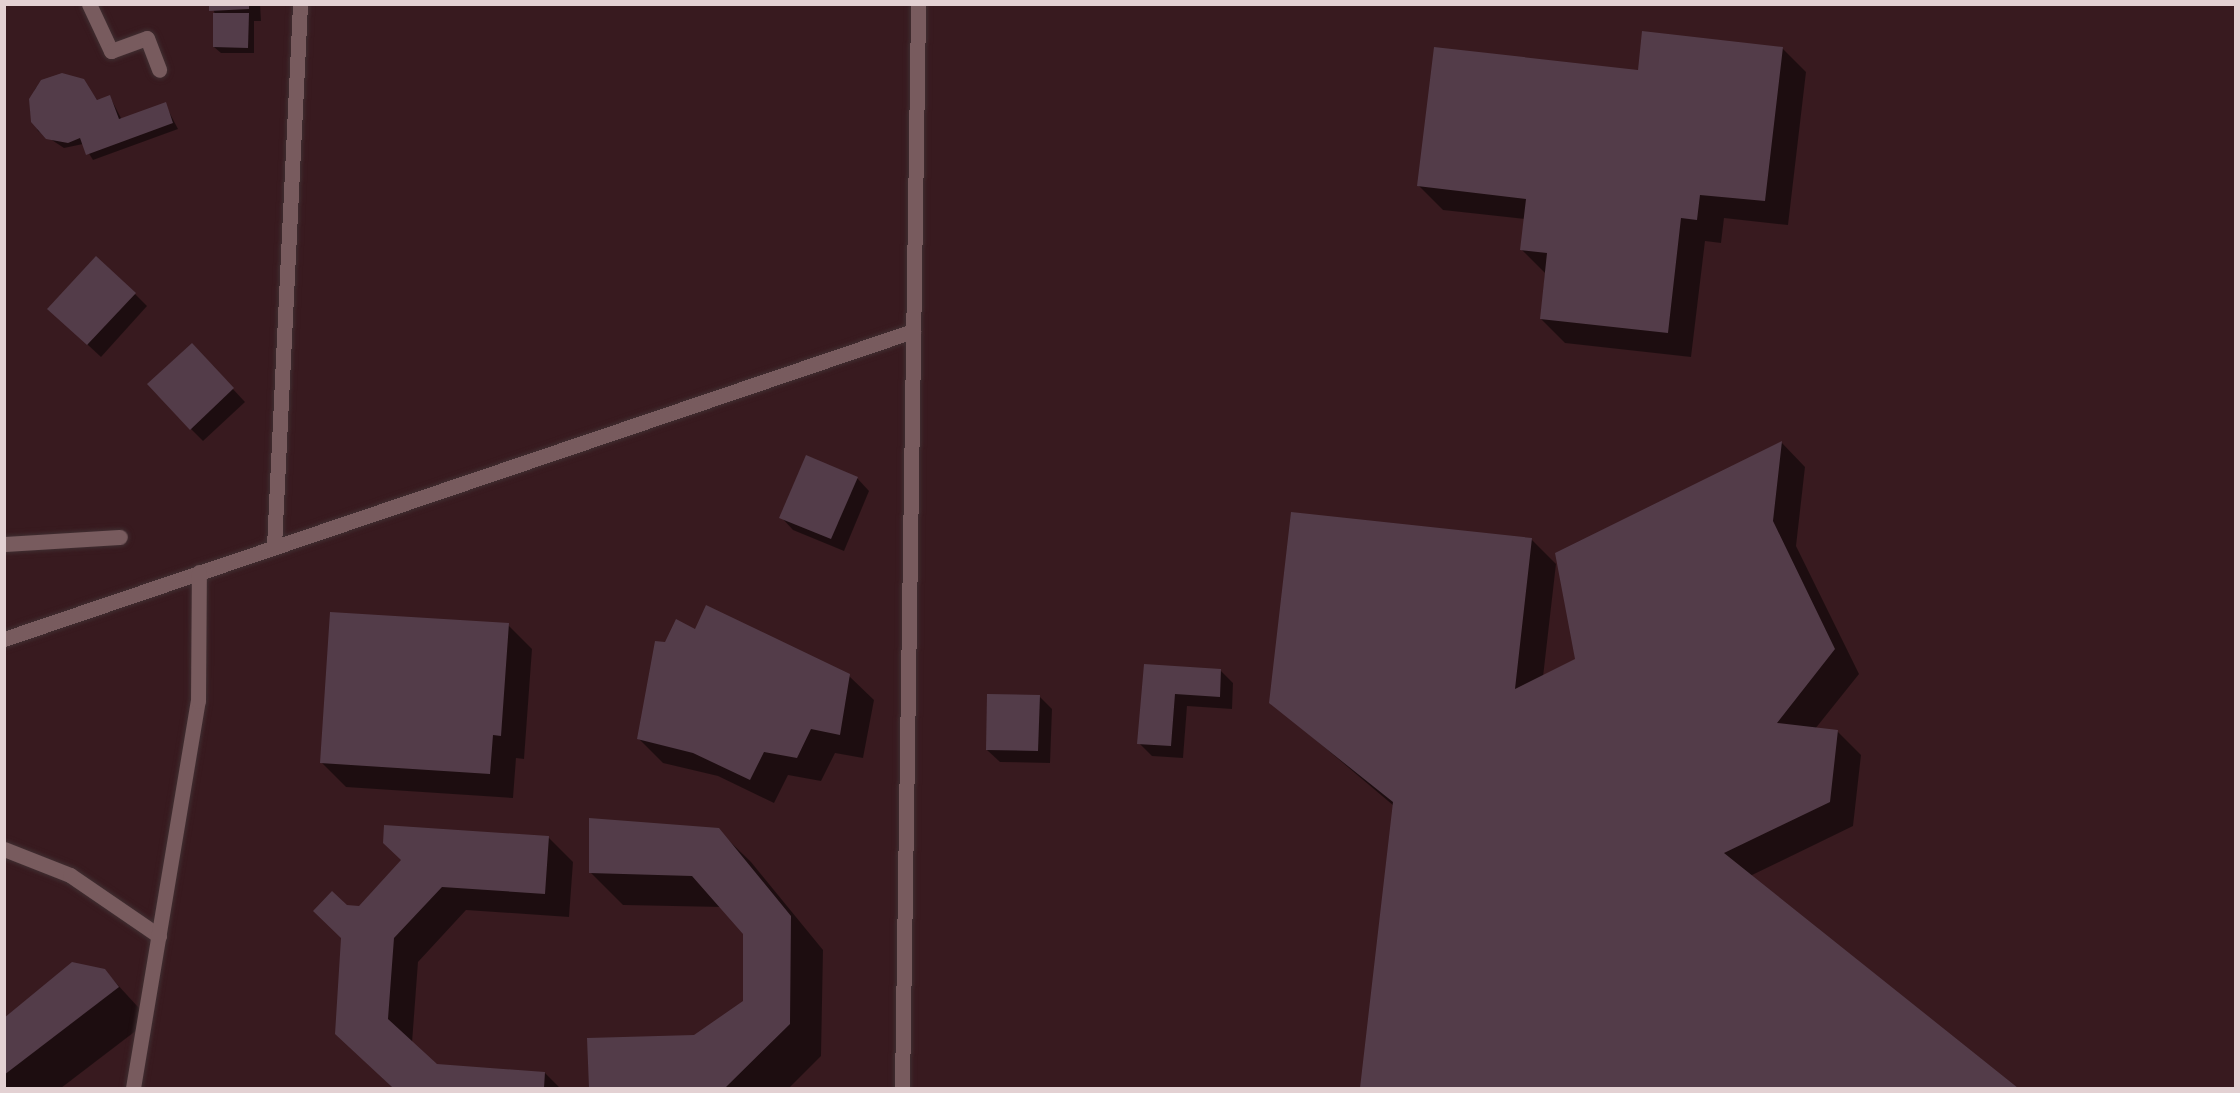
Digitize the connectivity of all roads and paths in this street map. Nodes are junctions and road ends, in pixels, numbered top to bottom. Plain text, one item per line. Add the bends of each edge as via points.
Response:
1 (90, 4) edge
2 (300, 4) edge
3 (918, 4) edge
4 (159, 70) dead end
5 (913, 331) junction
6 (120, 537) dead end
7 (4, 544) edge
8 (274, 546) junction
9 (200, 572) junction
10 (4, 639) edge
11 (4, 849) edge
12 (159, 936) junction
13 (134, 1089) edge
14 (902, 1089) edge

1 - 4 lane via 111,51 147,38
2 - 8 lane
3 - 5 lane
5 - 8 lane
5 - 14 lane
6 - 7 lane
8 - 9 lane
9 - 10 lane
9 - 12 lane via 198,701
11 - 12 lane via 70,875
12 - 13 lane

